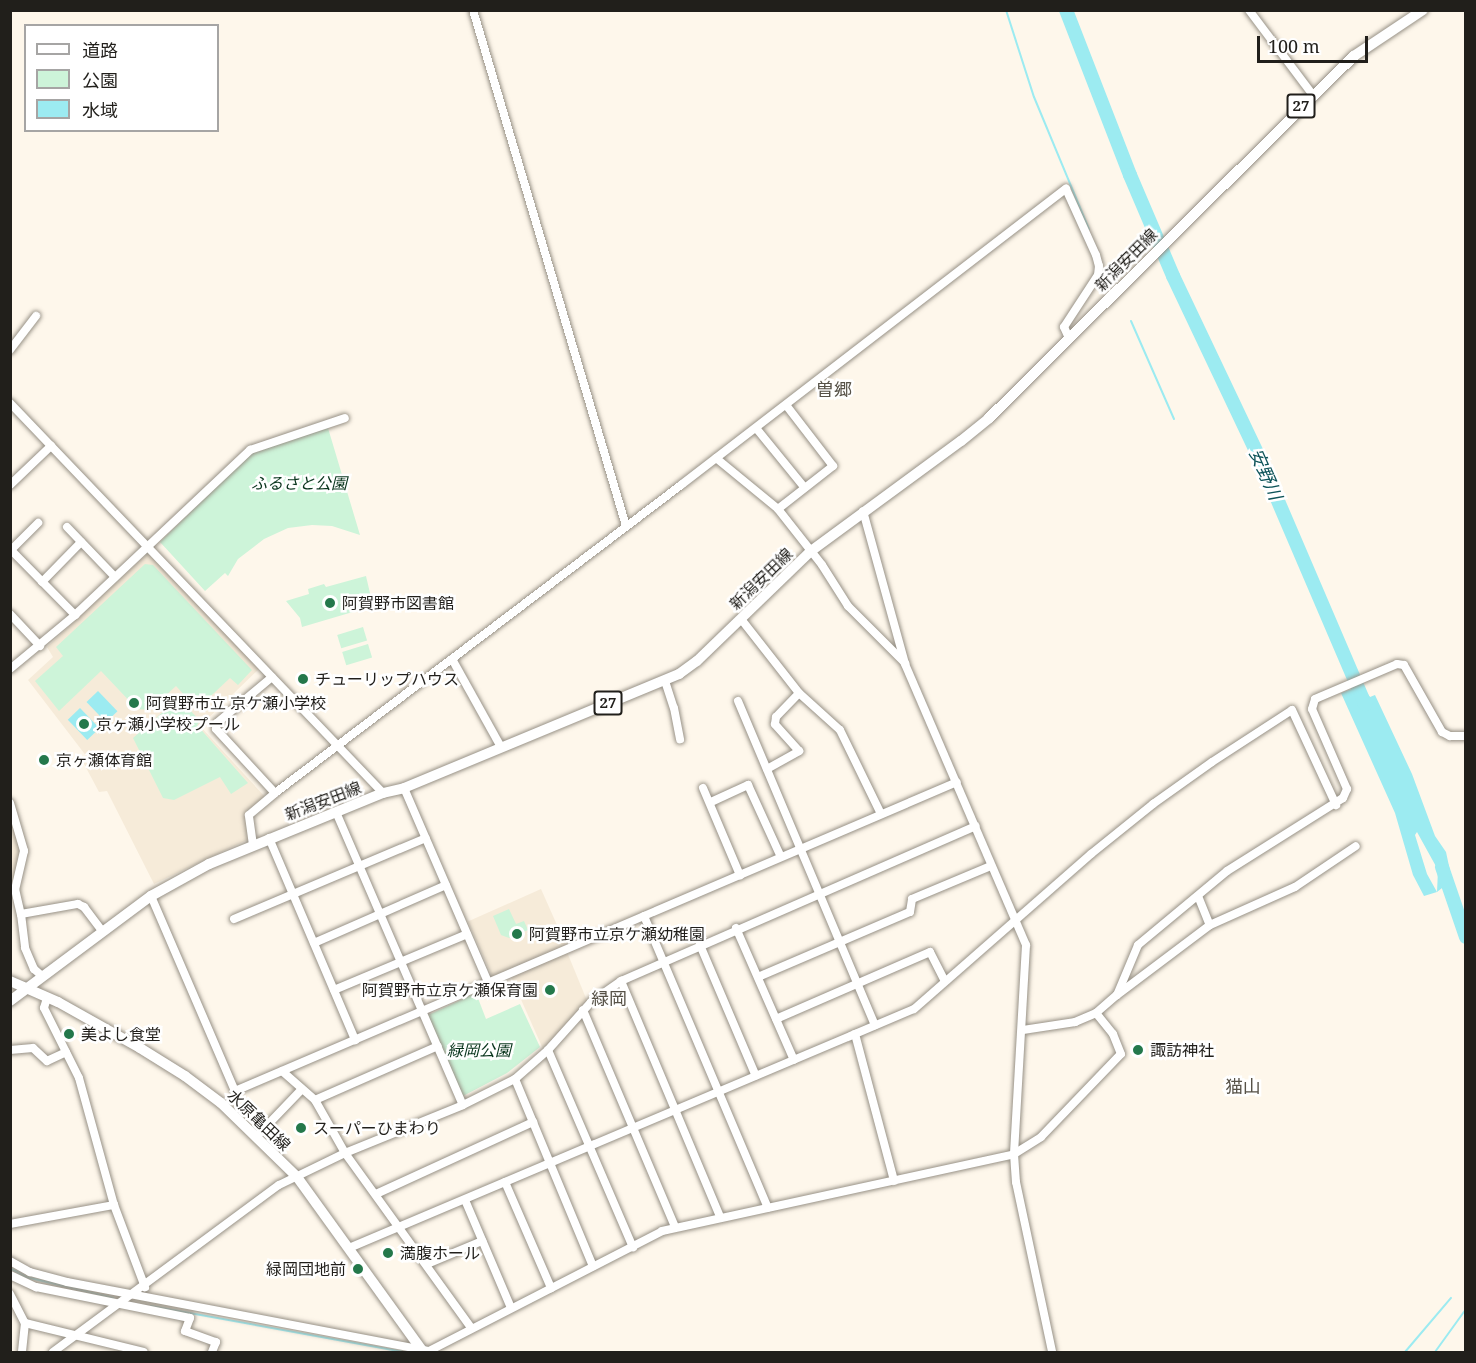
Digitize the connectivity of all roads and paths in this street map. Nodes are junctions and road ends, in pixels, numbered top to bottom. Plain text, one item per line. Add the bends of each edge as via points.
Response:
1 (473, 10) edge
2 (1249, 10) edge
3 (1423, 10) edge
4 (1312, 94) junction
5 (36, 316) dead end
6 (1069, 338) junction
7 (10, 350) edge
8 (10, 402) edge
9 (786, 405) junction
10 (345, 418) dead end
11 (756, 428) junction
12 (51, 446) junction
13 (716, 458) junction
14 (10, 485) edge
15 (805, 488) junction
16 (778, 509) junction
17 (863, 511) junction
18 (38, 523) dead end
19 (626, 526) junction
20 (67, 527) dead end
21 (81, 542) junction
22 (147, 546) junction
23 (11, 550) edge
24 (811, 551) junction
25 (115, 577) junction
26 (42, 582) junction
27 (75, 615) junction
28 (11, 617) edge
29 (741, 619) junction
30 (40, 646) junction
31 (452, 659) junction
32 (905, 664) junction
33 (10, 669) edge
34 (272, 677) junction
35 (664, 681) junction
36 (799, 693) junction
37 (738, 701) dead end
38 (1466, 736) edge
39 (680, 739) dead end
40 (338, 745) junction
41 (501, 747) junction
42 (767, 769) junction
43 (957, 782) junction
44 (404, 788) junction
45 (703, 788) dead end
46 (274, 793) junction
47 (383, 794) junction
48 (711, 802) junction
49 (10, 803) edge
50 (1336, 805) junction
51 (336, 812) junction
52 (881, 814) junction
53 (976, 826) junction
54 (269, 838) junction
55 (426, 838) junction
56 (253, 845) junction
57 (1356, 846) dead end
58 (801, 849) junction
59 (781, 857) junction
60 (359, 865) junction
61 (991, 866) junction
62 (740, 875) junction
63 (446, 885) junction
64 (13, 890) edge
65 (819, 893) junction
66 (293, 894) junction
67 (151, 896) junction
68 (1198, 896) junction
69 (380, 913) junction
70 (21, 914) junction
71 (644, 916) junction
72 (234, 920) dead end
73 (1016, 920) junction
74 (1210, 925) junction
75 (736, 928) junction
76 (102, 931) junction
77 (467, 934) junction
78 (840, 942) junction
79 (314, 943) junction
80 (700, 945) junction
81 (663, 961) junction
82 (401, 963) junction
83 (42, 976) junction
84 (758, 978) junction
85 (944, 980) junction
86 (10, 981) edge
87 (621, 981) junction
88 (488, 982) junction
89 (858, 984) junction
90 (26, 989) junction
91 (333, 990) junction
92 (1117, 995) junction
93 (47, 998) junction
94 (10, 1001) edge
95 (583, 1010) junction
96 (422, 1011) junction
97 (1096, 1013) junction
98 (776, 1019) junction
99 (875, 1024) junction
100 (1023, 1030) junction
101 (855, 1034) junction
102 (355, 1040) junction
103 (438, 1046) junction
104 (10, 1050) edge
105 (548, 1050) junction
106 (66, 1052) junction
107 (794, 1060) junction
108 (282, 1071) junction
109 (756, 1076) junction
110 (515, 1079) junction
111 (302, 1089) junction
112 (717, 1092) junction
113 (315, 1100) junction
114 (463, 1105) junction
115 (674, 1109) junction
116 (533, 1122) junction
117 (633, 1128) junction
118 (256, 1137) junction
119 (591, 1145) junction
120 (345, 1153) junction
121 (1014, 1154) junction
122 (550, 1162) junction
123 (297, 1178) junction
124 (894, 1180) junction
125 (505, 1182) junction
126 (376, 1194) junction
127 (465, 1200) junction
128 (114, 1205) junction
129 (768, 1208) junction
130 (720, 1217) junction
131 (10, 1224) edge
132 (399, 1224) junction
133 (675, 1227) junction
134 (482, 1241) junction
135 (633, 1247) junction
136 (349, 1248) junction
137 (10, 1261) edge
138 (427, 1264) junction
139 (593, 1266) junction
140 (10, 1275) edge
141 (146, 1287) junction
142 (551, 1288) junction
143 (10, 1294) edge
144 (132, 1295) junction
145 (119, 1305) junction
146 (511, 1308) junction
147 (25, 1323) junction
148 (471, 1328) junction
149 (76, 1336) junction
150 (422, 1352) edge
151 (22, 1353) edge
152 (53, 1353) edge
153 (144, 1353) edge
154 (212, 1353) edge
155 (1052, 1353) edge

1 - 19 street
2 - 4 street
3 - 4 main road, 新潟安田線 / 27 via 1354,56
4 - 6 main road, 新潟安田線 / 27
5 - 7 street
6 - 9 street via 1064,327 1098,275 1099,266 1066,189
6 - 17 main road, 新潟安田線 / 27 via 989,418
8 - 12 street
9 - 11 street
9 - 15 street via 833,466
10 - 22 street via 250,450
11 - 13 street
11 - 15 street
12 - 14 street
12 - 22 street
13 - 16 street
13 - 19 street
15 - 16 street
16 - 24 street
17 - 24 main road, 新潟安田線 / 27
17 - 32 street
18 - 23 street
19 - 31 street
20 - 21 street
21 - 25 street
21 - 26 street
22 - 25 street
22 - 34 street
23 - 26 street
24 - 29 main road, 新潟安田線 / 27
24 - 32 street via 848,606
25 - 27 street
26 - 27 street
27 - 30 street
28 - 30 street
29 - 35 main road, 新潟安田線 / 27 via 697,661
29 - 36 street
30 - 33 street
31 - 40 street
31 - 41 street
32 - 43 street
34 - 40 street
34 - 46 street via 217,723 216,729
35 - 39 street
35 - 41 main road, 新潟安田線 / 27
36 - 42 street via 775,723 799,751
36 - 52 street via 840,730
37 - 42 street
38 - 50 street via 1442,732 1404,664 1315,699 1312,709 1347,789
40 - 46 street
40 - 47 street
41 - 44 main road, 新潟安田線 / 27
42 - 58 street
43 - 52 street
43 - 53 street
44 - 47 main road, 新潟安田線 / 27
44 - 55 street
45 - 48 street
46 - 56 street via 249,815
47 - 51 main road, 新潟安田線 / 27
48 - 59 street via 748,785
48 - 62 street
49 - 64 street via 24,851
50 - 68 street via 1227,871
50 - 73 street via 1292,710 1153,804
51 - 54 main road, 新潟安田線 / 27
51 - 60 street
52 - 58 street
53 - 61 street
53 - 65 street
54 - 56 main road, 新潟安田線 / 27
54 - 66 street
55 - 60 street
55 - 63 street
56 - 67 main road, 新潟安田線 / 27
57 - 74 street via 1296,887
58 - 59 street
58 - 65 street
59 - 62 street
60 - 66 street
60 - 69 street
61 - 73 street
61 - 78 street via 912,899 910,912
62 - 71 street
63 - 69 street
63 - 77 street
64 - 70 street
65 - 75 street
65 - 78 street
66 - 72 street
66 - 79 street
67 - 76 main road, 新潟安田線 / 27
67 - 108 street via 235,1091
68 - 74 street
68 - 92 street via 1138,945
69 - 79 street
69 - 82 street
70 - 76 street via 78,904
70 - 83 street via 25,948 34,969
71 - 81 street
71 - 88 street
73 - 85 street
73 - 100 street via 1026,945
74 - 92 street
75 - 80 street
75 - 84 street
76 - 83 main road, 新潟安田線 / 27
77 - 82 street
77 - 88 street
78 - 84 street
78 - 89 street
79 - 91 street
80 - 81 street
80 - 109 street
81 - 87 street
81 - 112 street
82 - 91 street
82 - 96 street
83 - 90 main road, 新潟安田線 / 27
84 - 98 street
85 - 89 street via 930,952
85 - 99 street via 914,1009
86 - 90 main road, 水原亀田線
87 - 95 street
87 - 115 street
88 - 96 street
89 - 98 street
89 - 99 street
90 - 93 main road, 水原亀田線
90 - 94 main road, 新潟安田線 / 27
91 - 102 street
92 - 97 street
93 - 106 street via 44,1008
93 - 118 main road, 水原亀田線 via 185,1076
95 - 105 street
95 - 117 street
96 - 102 street
96 - 103 street
97 - 100 street via 1075,1023
97 - 121 street via 1113,1034 1121,1054 1041,1137
98 - 107 street
99 - 101 street
100 - 121 street
101 - 107 street
101 - 124 street
102 - 108 street
103 - 113 street
103 - 114 street
104 - 106 street via 33,1048 47,1061
105 - 110 street
105 - 119 street
106 - 128 street via 79,1078
107 - 109 street
108 - 111 street
109 - 112 street
110 - 114 street
110 - 116 street
111 - 113 street
111 - 118 street
112 - 115 street
112 - 129 street
113 - 120 street
114 - 120 street
115 - 117 street
115 - 130 street
116 - 122 street
116 - 126 street
117 - 119 street
117 - 133 street
118 - 123 main road, 水原亀田線
119 - 122 street
119 - 135 street
120 - 123 street
120 - 126 street
121 - 124 street
121 - 155 street via 1016,1182
122 - 125 street
122 - 139 street
123 - 136 main road, 水原亀田線
123 - 141 street via 279,1185
124 - 129 street
125 - 127 street
125 - 142 street
126 - 132 street
127 - 132 street
127 - 134 street
128 - 131 street
128 - 141 street
129 - 130 street
130 - 133 street
132 - 136 street
132 - 138 street
133 - 135 street
134 - 138 street
134 - 146 street
135 - 139 street
136 - 150 main road, 水原亀田線
137 - 144 street via 58,1280
138 - 148 street
139 - 142 street
140 - 145 street via 36,1287
141 - 144 street
142 - 146 street
143 - 147 street
144 - 145 street
144 - 150 street
145 - 149 street
145 - 154 street via 190,1318 185,1331 216,1342
146 - 148 street
147 - 149 street
147 - 151 street
148 - 150 street
149 - 152 street
149 - 153 street

